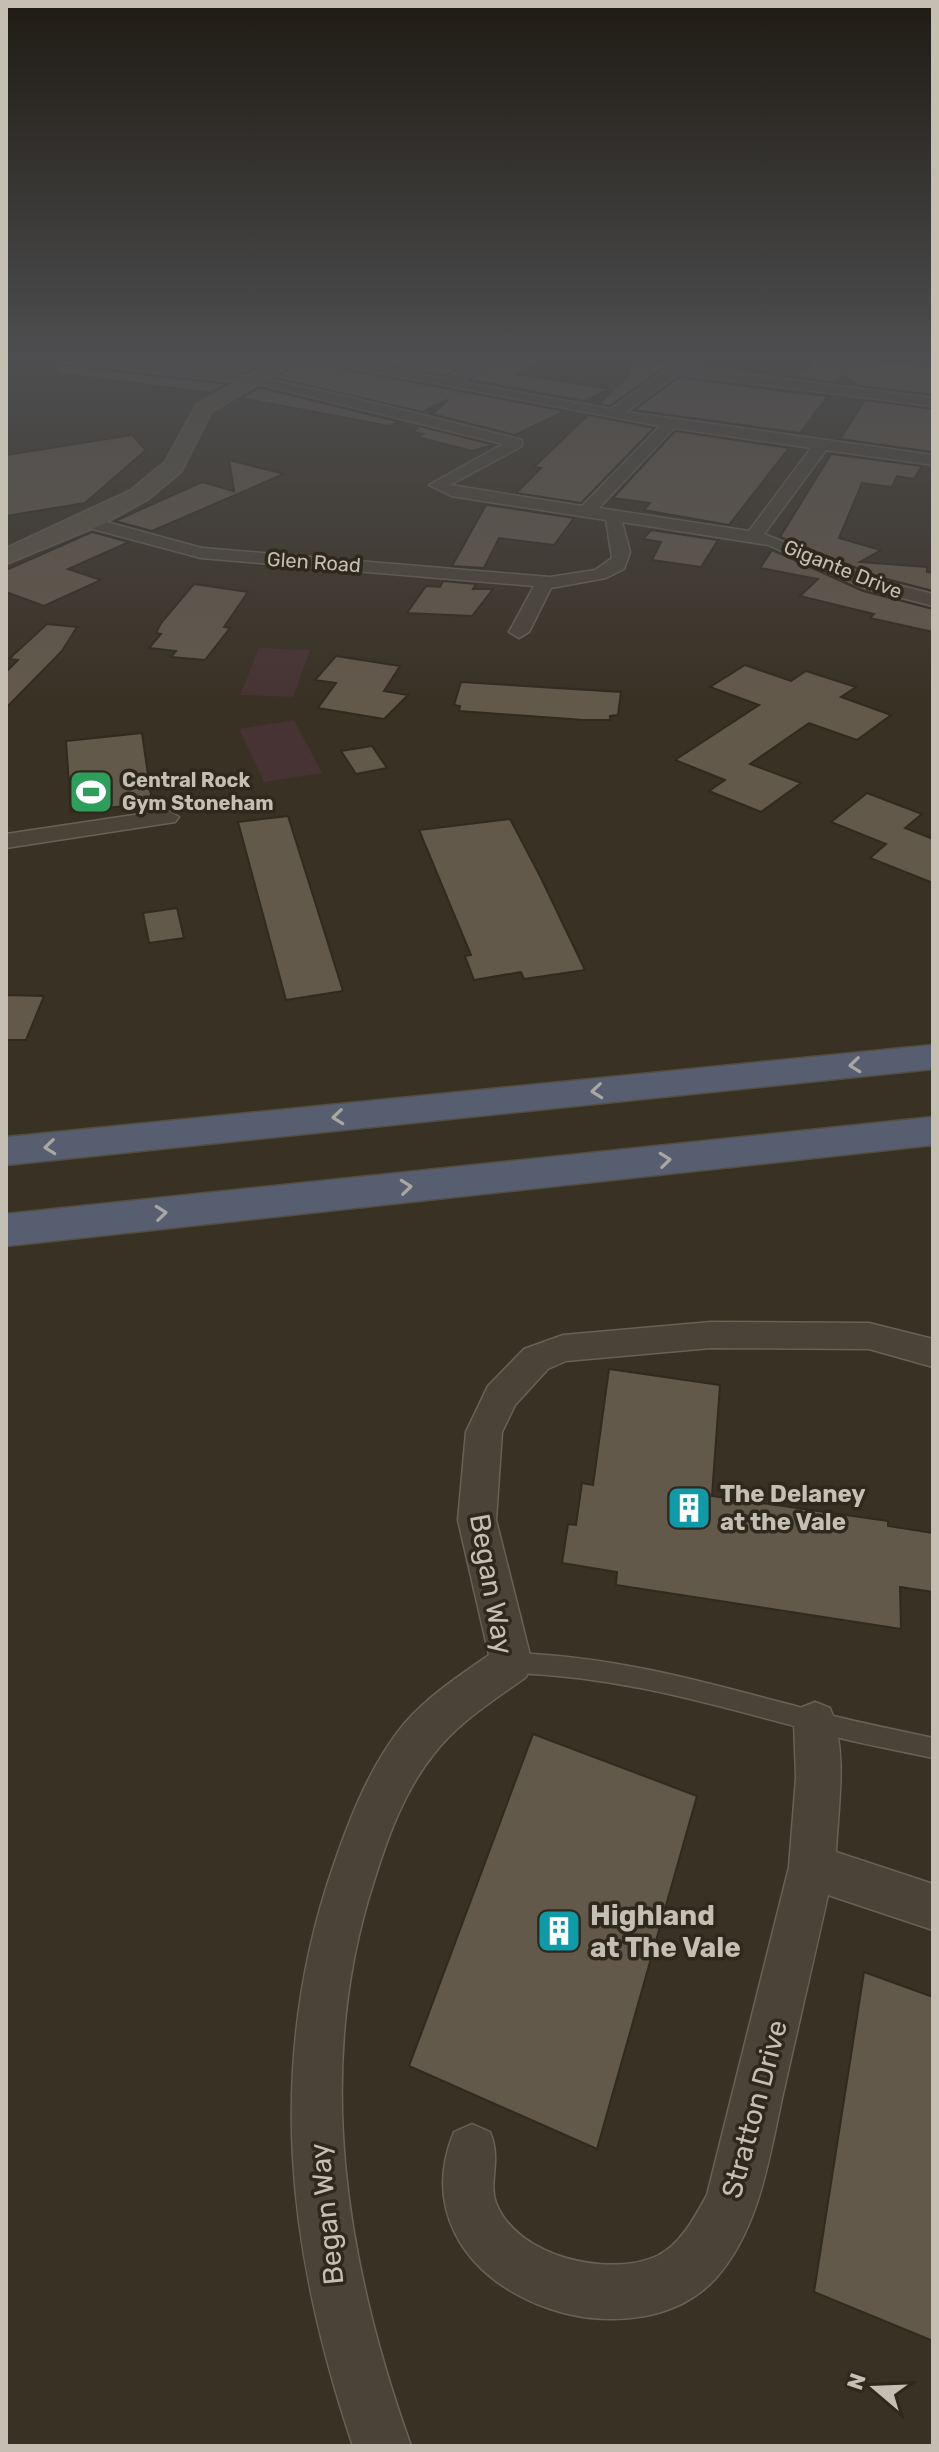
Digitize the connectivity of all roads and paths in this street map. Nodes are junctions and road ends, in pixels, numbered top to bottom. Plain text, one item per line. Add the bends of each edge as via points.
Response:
1 (166, 472) edge
2 (456, 472) edge
3 (624, 472) edge
4 (801, 472) edge
5 (588, 510) junction
6 (616, 514) junction
7 (84, 521) junction
8 (753, 537) junction
9 (6, 557) edge
10 (547, 582) junction
11 (933, 600) edge
12 (519, 632) dead end
13 (167, 817) dead end
14 (6, 841) edge
15 (933, 1057) edge
16 (933, 1131) edge
17 (6, 1151) edge
18 (6, 1230) edge
19 (933, 1353) edge
20 (511, 1663) junction
21 (815, 1722) junction
22 (933, 1748) edge
23 (812, 1867) junction
24 (933, 1907) edge
25 (472, 2150) dead end
26 (382, 2446) edge

1 - 7 street
2 - 5 street, Gigante Drive via 438,486
3 - 5 street
4 - 8 street
5 - 6 street, Gigante Drive
6 - 8 street, Gigante Drive
6 - 10 street, Glen Road via 618,565 596,576
7 - 9 street
7 - 10 street, Glen Road via 201,553
8 - 11 street, Gigante Drive via 871,584
10 - 12 street
13 - 14 street
15 -> 17 highway
18 -> 16 highway
19 - 20 street, Began Way via 869,1336 711,1335 563,1348 536,1359 501,1396 484,1432 477,1520
20 - 21 lane via 554,1663 745,1698
20 - 26 street, Began Way via 430,1726 385,1789 350,1876 325,1966 316,2049 319,2189 336,2306
21 - 22 lane
21 - 23 street, Stratton Drive via 818,1778
23 - 24 street
23 - 25 street, Stratton Drive via 731,2204 704,2253 667,2281 624,2291 574,2288 526,2271 493,2247 469,2208

